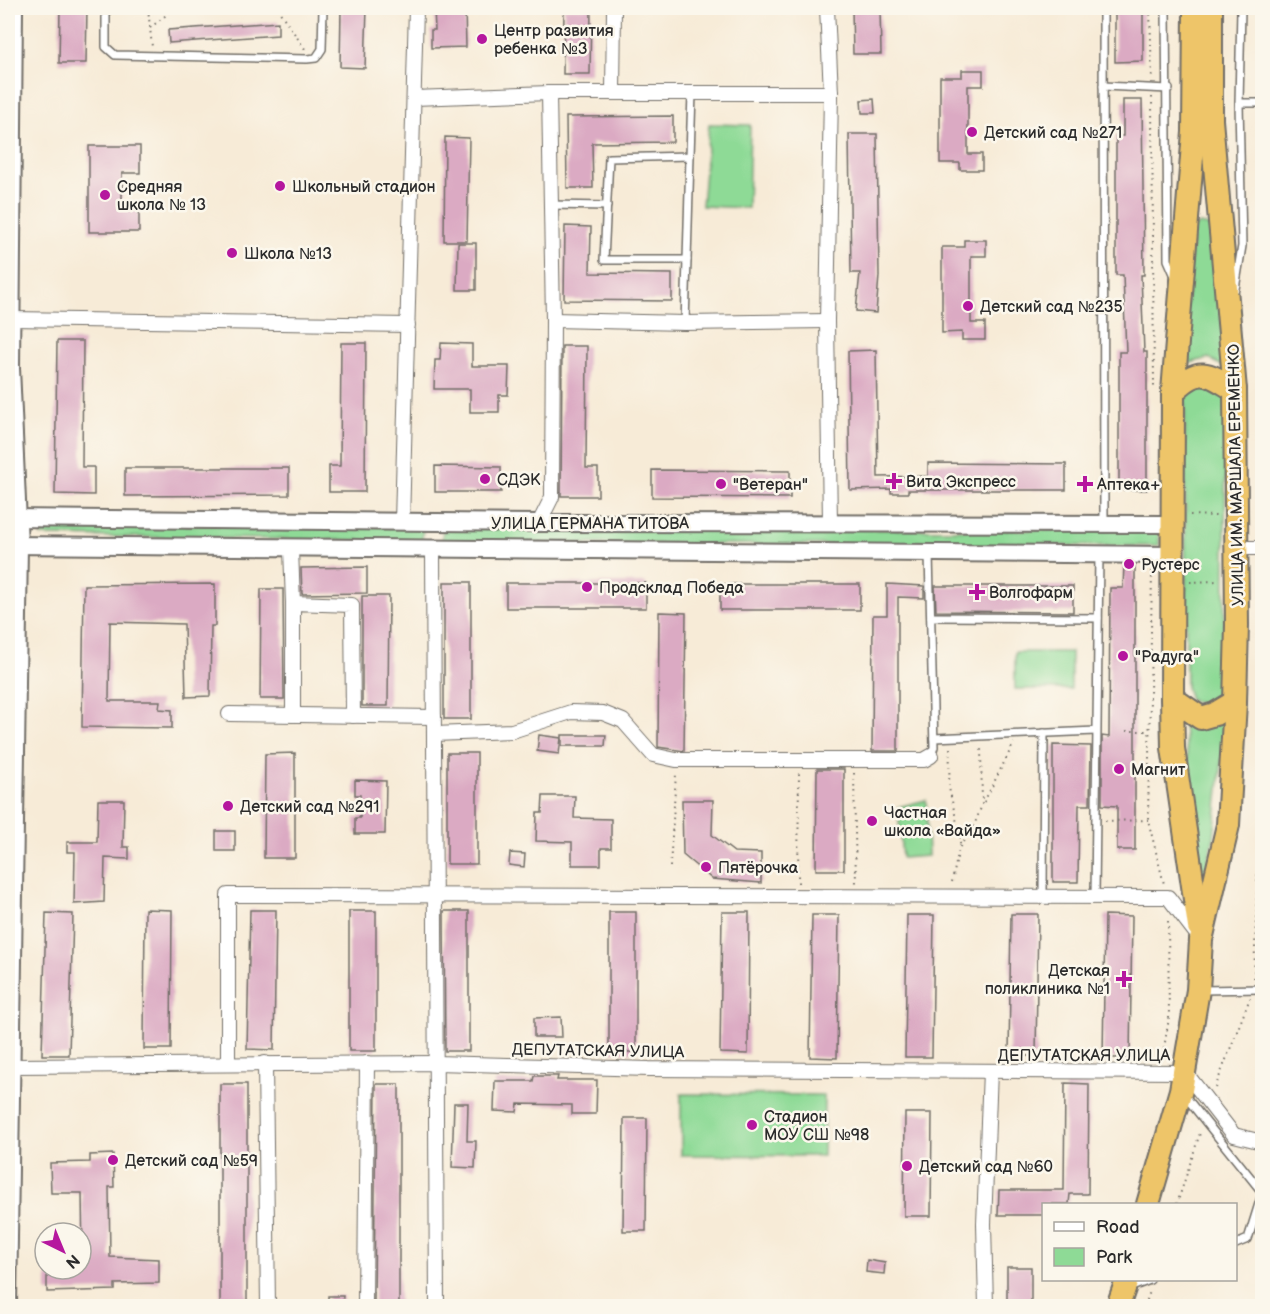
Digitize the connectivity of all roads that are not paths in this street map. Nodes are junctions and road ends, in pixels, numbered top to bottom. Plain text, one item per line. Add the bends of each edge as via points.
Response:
1 (14, 8) edge
2 (106, 8) edge
3 (323, 8) edge
4 (416, 8) edge
5 (614, 8) edge
6 (826, 8) edge
7 (1103, 8) edge
8 (1166, 8) edge
9 (1195, 8) edge
10 (1211, 8) edge
11 (1241, 8) edge
12 (1103, 86) junction
13 (1169, 89) junction
14 (549, 93) junction
15 (613, 93) junction
16 (692, 93) junction
17 (831, 93) junction
18 (414, 98) junction
19 (1239, 103) junction
20 (1261, 103) edge
21 (10, 129) edge
22 (690, 156) junction
23 (550, 205) junction
24 (607, 206) junction
25 (687, 260) junction
26 (1180, 289) junction
27 (1231, 318) junction
28 (11, 319) junction
29 (553, 320) junction
30 (827, 321) junction
31 (685, 323) junction
32 (408, 325) junction
33 (9, 368) edge
34 (1235, 390) junction
35 (1164, 394) junction
36 (13, 518) edge
37 (1173, 519) junction
38 (402, 522) junction
39 (429, 522) junction
40 (539, 524) junction
41 (830, 524) junction
42 (1104, 525) junction
43 (13, 545) edge
44 (1237, 548) junction
45 (1263, 548) edge
46 (291, 549) junction
47 (430, 551) junction
48 (929, 553) junction
49 (1099, 554) junction
50 (1173, 555) junction
51 (293, 603) junction
52 (931, 617) junction
53 (1098, 618) junction
54 (1172, 698) junction
55 (1234, 702) junction
56 (229, 714) dead end
57 (293, 715) junction
58 (353, 716) junction
59 (434, 717) junction
60 (1096, 730) junction
61 (1044, 733) junction
62 (434, 734) junction
63 (934, 738) junction
64 (931, 756) joint
65 (434, 893) junction
66 (1043, 897) junction
67 (1095, 897) junction
68 (1201, 940) junction
69 (1198, 990) junction
70 (1263, 990) edge
71 (228, 1063) junction
72 (266, 1063) junction
73 (367, 1063) junction
74 (436, 1063) junction
75 (10, 1066) junction
76 (990, 1071) junction
77 (1183, 1081) junction
78 (1263, 1142) edge
79 (1263, 1193) edge
80 (1148, 1203) edge
81 (1237, 1244) edge
82 (1148, 1281) edge
83 (1123, 1292) edge
84 (8, 1306) edge
85 (268, 1306) edge
86 (365, 1306) edge
87 (437, 1306) edge
88 (986, 1306) edge

1 - 21 street
2 - 3 lane via 108,51 115,55 312,59 322,49
4 - 18 street
5 - 15 street
6 - 17 street
7 - 12 lane
8 - 13 lane
9 - 26 highway, УЛИЦА ИМ. МАРШАЛА ЕРЕМЕНКО via 1194,132
10 - 27 highway, УЛИЦА ИМ. МАРШАЛА ЕРЕМЕНКО via 1211,120
11 - 19 lane
12 - 13 lane
12 - 42 lane
13 - 26 lane via 1168,260
14 - 15 street
14 - 18 street
14 - 23 street
15 - 16 street
16 - 17 street
16 - 22 lane
17 - 30 street
18 - 32 street
19 - 20 lane
19 - 27 lane via 1242,246
21 - 28 street
22 - 24 lane via 609,158
22 - 25 lane
23 - 24 lane
23 - 29 street
24 - 25 lane via 604,260
25 - 31 lane
26 - 35 highway, УЛИЦА ИМ. МАРШАЛА ЕРЕМЕНКО
27 - 34 highway, УЛИЦА ИМ. МАРШАЛА ЕРЕМЕНКО
28 - 32 street
28 - 33 street
29 - 31 street
29 - 40 street via 552,497
30 - 31 street
30 - 41 street
32 - 38 street
33 - 36 street
34 - 35 highway via 1214,376 1200,373
34 - 44 highway, УЛИЦА ИМ. МАРШАЛА ЕРЕМЕНКО
35 - 37 highway, УЛИЦА ИМ. МАРШАЛА ЕРЕМЕНКО
36 - 38 street, УЛИЦА ГЕРМАНА ТИТОВА
36 - 43 street
37 - 42 street, УЛИЦА ГЕРМАНА ТИТОВА
37 - 50 highway, УЛИЦА ИМ. МАРШАЛА ЕРЕМЕНКО
38 - 39 street, УЛИЦА ГЕРМАНА ТИТОВА
39 - 40 street, УЛИЦА ГЕРМАНА ТИТОВА
39 - 47 street
40 - 41 street, УЛИЦА ГЕРМАНА ТИТОВА
41 - 42 street, УЛИЦА ГЕРМАНА ТИТОВА
43 - 46 street, УЛИЦА ГЕРМАНА ТИТОВА
43 - 75 street
44 - 45 street
44 - 55 highway, УЛИЦА ИМ. МАРШАЛА ЕРЕМЕНКО
46 - 47 street, УЛИЦА ГЕРМАНА ТИТОВА
46 - 51 street
47 - 48 street, УЛИЦА ГЕРМАНА ТИТОВА
47 - 59 street
48 - 49 street, УЛИЦА ГЕРМАНА ТИТОВА
48 - 52 lane
49 - 50 street
49 - 53 lane
50 - 54 highway, УЛИЦА ИМ. МАРШАЛА ЕРЕМЕНКО via 1159,581
51 - 57 street
51 - 58 street via 352,605
52 - 53 lane
52 - 63 lane
53 - 60 lane
54 - 55 highway via 1201,718
54 - 68 highway, УЛИЦА ИМ. МАРШАЛА ЕРЕМЕНКО via 1173,748
55 - 68 highway, УЛИЦА ИМ. МАРШАЛА ЕРЕМЕНКО via 1228,825
56 - 57 street
57 - 58 street
58 - 59 street
59 - 62 street
60 - 61 lane
60 - 67 lane
61 - 63 lane
61 - 66 lane
62 - 64 street via 512,730 571,712 603,713 623,721 652,755 676,760 924,760
62 - 65 street
63 - 64 lane
65 - 66 street
65 - 71 street via 228,895
65 - 74 street
66 - 67 street
67 - 68 street via 1168,897
68 - 69 highway, УЛИЦА ИМ. МАРШАЛА ЕРЕМЕНКО
69 - 70 lane
69 - 77 highway, УЛИЦА ИМ. МАРШАЛА ЕРЕМЕНКО
71 - 72 street, ДЕПУТАТСКАЯ УЛИЦА
71 - 75 street, ДЕПУТАТСКАЯ УЛИЦА
72 - 73 street, ДЕПУТАТСКАЯ УЛИЦА
72 - 85 street
73 - 74 street, ДЕПУТАТСКАЯ УЛИЦА
73 - 86 street
74 - 76 street, ДЕПУТАТСКАЯ УЛИЦА
74 - 87 street
75 - 84 street
76 - 77 street, ДЕПУТАТСКАЯ УЛИЦА via 1160,1072
76 - 88 street via 984,1224
77 - 78 street via 1209,1102 1234,1135
77 - 79 lane via 1204,1119
77 - 80 highway, УЛИЦА ИМ. МАРШАЛА ЕРЕМЕНКО
79 - 81 lane via 1248,1239
82 - 83 lane

